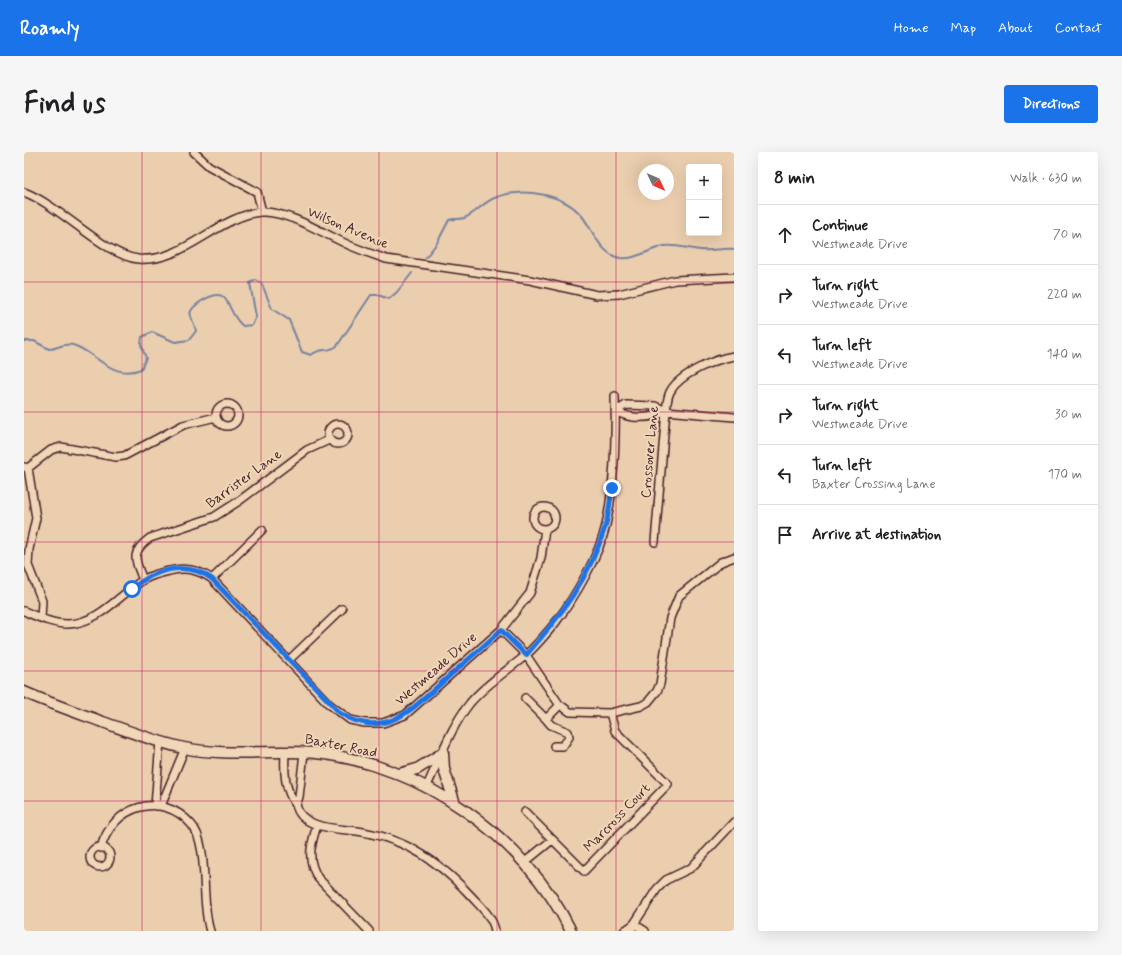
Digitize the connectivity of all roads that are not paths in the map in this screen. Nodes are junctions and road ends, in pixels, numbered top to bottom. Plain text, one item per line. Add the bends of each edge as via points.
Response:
1 (194, 152) edge
2 (24, 192) edge
3 (262, 212) junction
4 (734, 277) edge
5 (734, 356) edge
6 (615, 396) dead end
7 (616, 411) junction
8 (666, 411) junction
9 (216, 417) dead end
10 (734, 417) edge
11 (328, 440) dead end
12 (26, 468) edge
13 (545, 529) dead end
14 (262, 530) dead end
15 (656, 542) dead end
16 (27, 549) edge
17 (734, 557) edge
18 (212, 579) junction
19 (143, 580) junction
20 (342, 609) dead end
21 (24, 611) edge
22 (41, 618) junction
23 (501, 630) junction
24 (526, 655) junction
25 (289, 660) junction
26 (24, 692) edge
27 (525, 698) dead end
28 (560, 705) junction
29 (610, 713) junction
30 (546, 719) junction
31 (160, 741) junction
32 (554, 746) dead end
33 (185, 748) junction
34 (285, 752) junction
35 (304, 753) junction
36 (443, 753) junction
37 (398, 774) junction
38 (426, 788) junction
39 (455, 804) junction
40 (296, 805) junction
41 (158, 806) junction
42 (524, 812) dead end
43 (734, 822) edge
44 (317, 825) junction
45 (552, 840) junction
46 (101, 848) dead end
47 (525, 862) junction
48 (633, 928) edge
49 (210, 931) edge
50 (369, 931) edge
51 (496, 931) edge
52 (571, 931) edge
53 (624, 931) edge
54 (645, 931) edge

1 - 3 street via 209,166 257,192
2 - 3 street via 52,206 106,245 138,258 162,256 226,224
3 - 4 street, Wilson Avenue via 295,220 357,249 386,259 530,280 597,295 619,294 675,280
5 - 8 street, Crossover Lane via 689,374 671,391
6 - 7 street
7 - 8 street via 625,416 655,416
7 - 8 street via 626,405 655,406
7 - 24 street via 612,488 605,527 576,593 556,622
8 - 10 street
8 - 15 street, Crossover Lane
9 - 12 street via 183,425 124,456 116,457 62,447 51,450
11 - 19 street, Barrister Lane via 307,450 214,517 144,542 135,555
12 - 16 street via 36,518
13 - 23 street, Westmeade Drive via 541,558 530,593
14 - 18 street
16 - 22 street via 28,565 42,601
17 - 29 street via 720,562 679,596 670,618 660,684 653,696 641,706
18 - 19 street, Westmeade Drive via 202,572 179,568 156,573
18 - 25 street, Westmeade Drive
19 - 22 street, Westmeade Drive via 101,612 85,620 68,624
20 - 25 street
21 - 22 street, Westmeade Drive
23 - 24 street
23 - 25 street, Westmeade Drive via 405,715 383,723 350,720 340,713
24 - 28 street
24 - 36 street via 490,683 471,702 453,726
26 - 31 main road, Baxter Road
27 - 30 street
28 - 29 street via 570,712
28 - 30 street
29 - 45 street, Marcross Court via 615,731 668,784 584,871
30 - 32 street via 550,725 568,732 567,742 563,746
31 - 33 main road, Baxter Road
31 - 41 street
33 - 34 main road, Baxter Road via 241,754
33 - 41 street
34 - 35 main road, Baxter Road
34 - 40 street via 284,768 289,795
35 - 37 main road, Baxter Road via 348,760
35 - 40 street
36 - 37 main road via 417,769
36 - 38 street
36 - 39 main road via 444,770
37 - 38 main road, Baxter Road
38 - 39 main road, Baxter Road
39 - 47 main road, Baxter Road via 491,829
40 - 44 street via 306,820
41 - 46 street via 142,806 121,816 104,837
41 - 49 street via 181,814 197,832 200,842 204,903
42 - 45 street, Marcross Court
43 - 48 street via 691,868 666,880 657,889
44 - 50 street via 310,848 312,869
44 - 51 street via 378,835 419,852 461,885 490,918
45 - 47 street
47 - 52 main road, Baxter Road via 552,897
48 - 53 street
48 - 54 street

